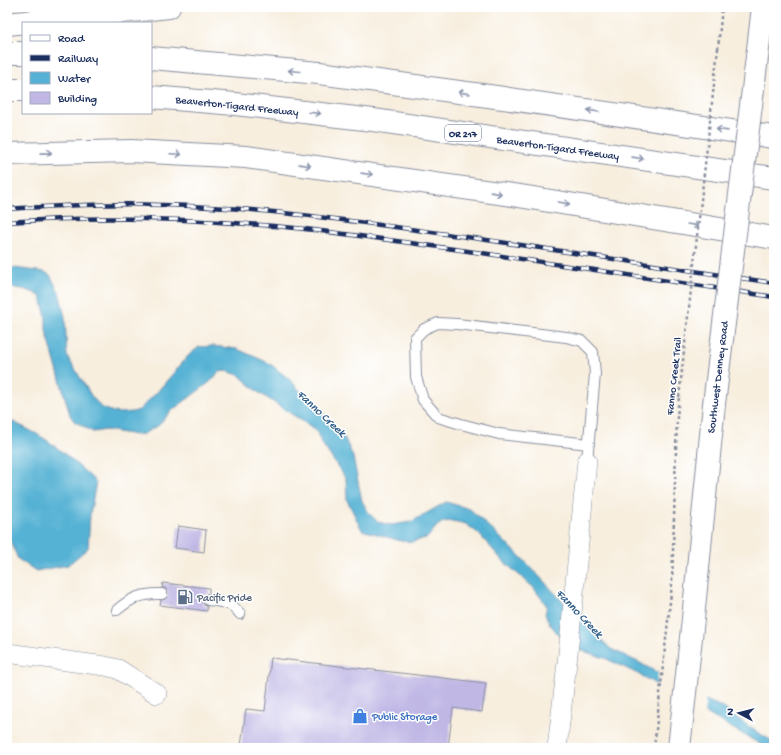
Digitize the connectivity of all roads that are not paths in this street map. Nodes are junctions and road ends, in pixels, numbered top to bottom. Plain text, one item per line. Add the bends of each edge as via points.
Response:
1 (169, 7) edge
2 (763, 7) edge
3 (22, 22) edge
4 (26, 22) edge
5 (7, 24) edge
6 (7, 53) edge
7 (22, 53) edge
8 (152, 58) edge
9 (7, 90) edge
10 (22, 90) edge
11 (152, 97) edge
12 (774, 137) edge
13 (7, 154) edge
14 (774, 178) edge
15 (735, 232) junction
16 (774, 238) edge
17 (588, 452) junction
18 (162, 594) dead end
19 (208, 600) dead end
20 (117, 610) dead end
21 (240, 614) dead end
22 (7, 653) edge
23 (157, 694) dead end
24 (557, 748) edge
25 (679, 748) edge

1 - 4 main road
2 - 15 main road, Southwest Denney Road, bridge
3 - 5 main road
6 - 7 main road
12 -> 8 main road via 319,73
9 - 10 main road
11 -> 14 main road, Beaverton-Tigard Freeway / OR 217 via 373,120
13 -> 15 main road via 131,151 246,157 526,197
15 - 16 main road
15 - 25 main road, Southwest Denney Road, bridge via 714,404
17 - 17 lane via 498,434 438,417 423,400 416,377 415,338 438,323 582,341 593,352 595,374
17 - 24 street
18 - 20 lane via 144,594 133,598
19 - 21 lane via 224,602
22 - 23 street via 118,669

